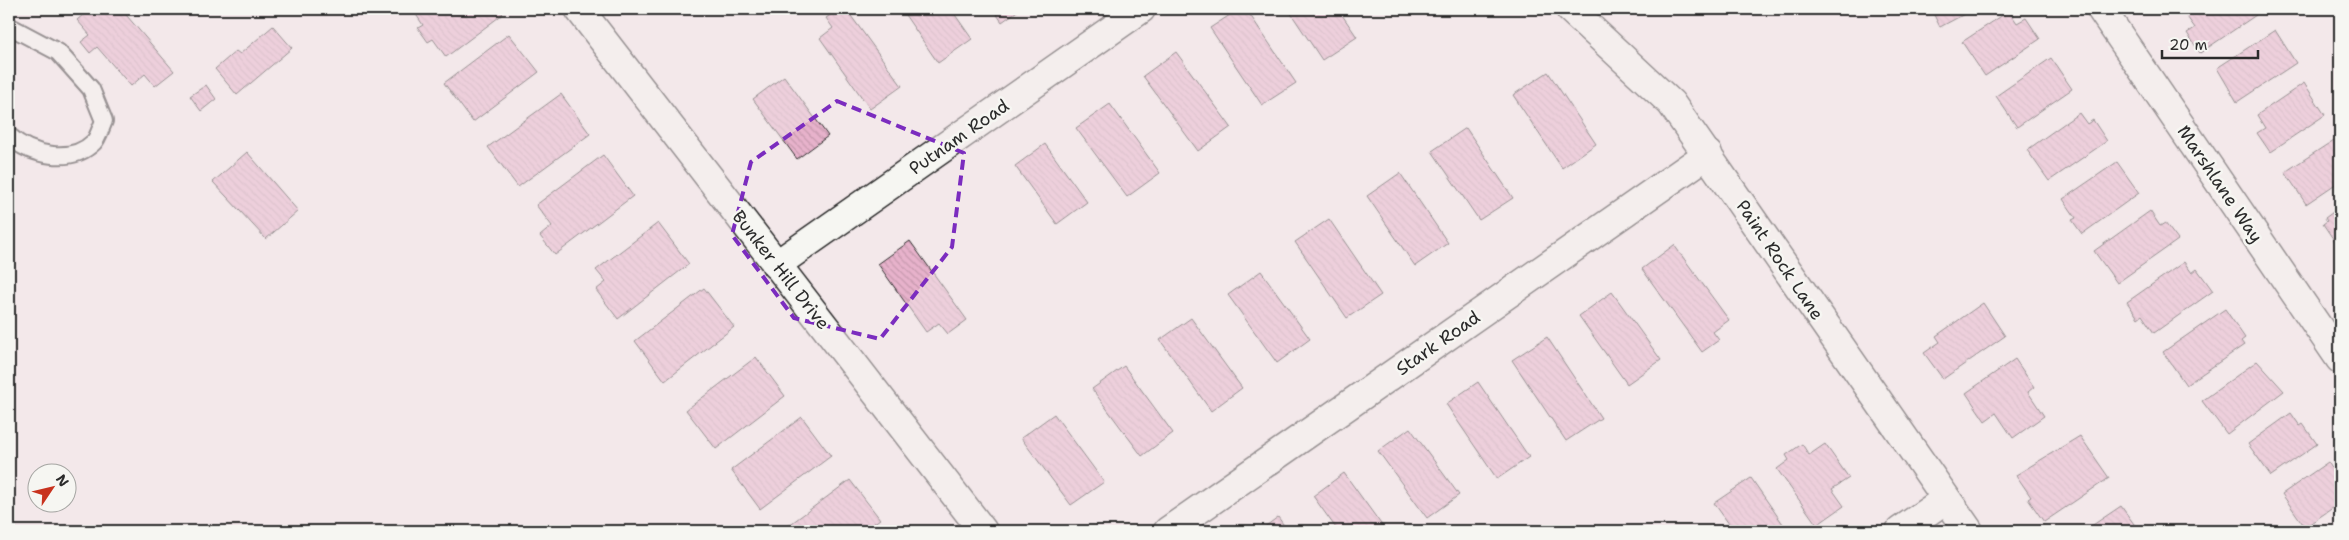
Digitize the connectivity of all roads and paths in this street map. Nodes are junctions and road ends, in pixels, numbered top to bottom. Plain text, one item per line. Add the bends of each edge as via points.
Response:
1 (579, 9) edge
2 (1141, 9) edge
3 (1570, 9) edge
4 (2101, 9) edge
5 (9, 26) edge
6 (9, 136) edge
7 (1708, 154) junction
8 (776, 265) junction
9 (2340, 359) edge
10 (1946, 499) junction
11 (983, 531) edge
12 (1168, 531) edge
13 (1900, 531) edge
14 (1969, 531) edge

1 - 8 street, Bunker Hill Drive
2 - 8 street, Putnam Road
3 - 7 street, Paint Rock Lane via 1671,103
4 - 9 street, Marshlane Way
5 - 6 lane via 58,52 90,89 104,121 94,142 72,154 50,156 17,143
7 - 10 street, Paint Rock Lane
7 - 12 street, Stark Road
8 - 11 street, Bunker Hill Drive
10 - 13 street
10 - 14 street, Paint Rock Lane

